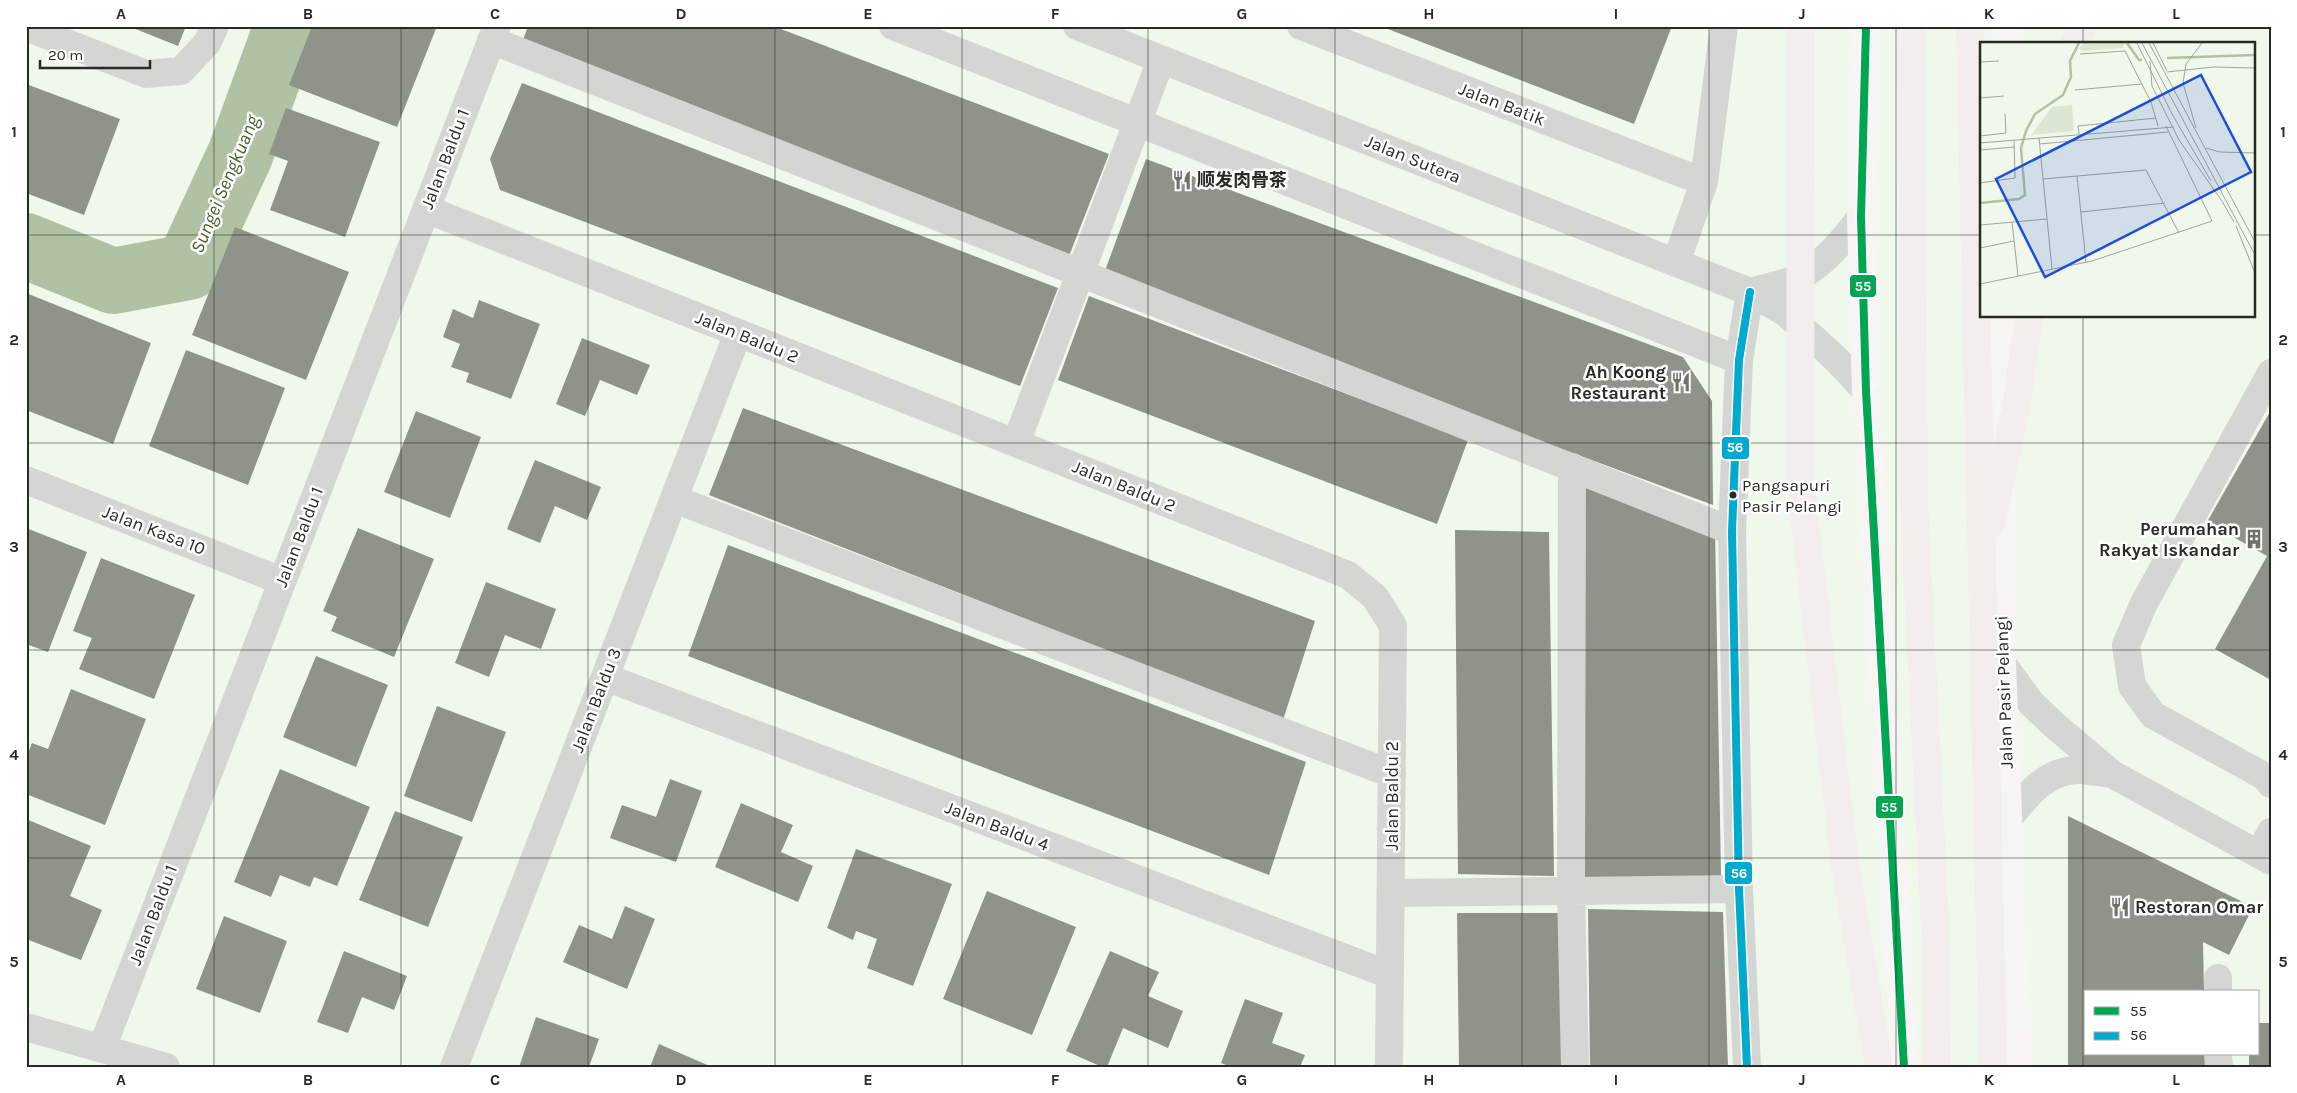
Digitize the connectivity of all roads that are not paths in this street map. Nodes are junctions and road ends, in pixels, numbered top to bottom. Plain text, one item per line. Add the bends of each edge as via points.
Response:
1 (215, 26) edge
2 (893, 26) edge
3 (1076, 26) edge
4 (1301, 26) edge
5 (1724, 26) edge
6 (1801, 26) edge
7 (1866, 26) edge
8 (1912, 26) edge
9 (1970, 26) edge
10 (2007, 26) edge
11 (2082, 26) edge
12 (26, 27) edge
13 (494, 33) edge
14 (2007, 42) edge
15 (2076, 42) edge
16 (1161, 60) junction
17 (1137, 123) junction
18 (1704, 182) junction
19 (426, 209) junction
20 (1862, 217) junction
21 (1676, 263) junction
22 (1080, 273) junction
23 (1750, 292) junction
24 (2004, 318) edge
25 (2028, 318) edge
26 (738, 333) junction
27 (1739, 360) junction
28 (2271, 372) edge
29 (1866, 391) junction
30 (1016, 443) junction
31 (1572, 467) junction
32 (26, 480) edge
33 (674, 499) junction
34 (1732, 531) junction
35 (1982, 568) junction
36 (282, 581) junction
37 (2002, 663) junction
38 (605, 677) junction
39 (1392, 774) junction
40 (2112, 774) junction
41 (2271, 784) edge
42 (2009, 818) junction
43 (2267, 849) edge
44 (1739, 889) junction
45 (1571, 891) junction
46 (1391, 893) junction
47 (1390, 975) junction
48 (26, 1027) edge
49 (102, 1048) junction
50 (166, 1067) edge
51 (454, 1067) edge
52 (1389, 1067) edge
53 (1576, 1067) edge
54 (1747, 1067) edge
55 (1880, 1067) edge
56 (1904, 1067) edge
57 (1937, 1067) edge
58 (1993, 1067) edge
59 (2018, 1067) edge

1 - 12 street via 207,43 181,71 146,74
2 - 17 street
3 - 16 street, Jalan Sutera
4 - 18 street, Jalan Batik
5 - 18 street
6 - 55 highway via 1800,480 1845,864
7 - 20 main road
8 - 57 highway via 1914,505 1936,945
9 - 35 highway
10 - 14 main road
11 - 15 highway
13 - 19 street, Jalan Baldu 1
13 - 22 street
16 - 17 street
16 - 21 street, Jalan Sutera
17 - 22 street
17 - 27 street
18 - 21 street
19 - 26 street, Jalan Baldu 2
19 - 36 street, Jalan Baldu 1
20 - 23 street via 1818,266 1788,282
20 - 29 main road
21 - 23 street, Jalan Sutera
22 - 30 street
22 - 31 street
23 - 27 street
23 - 29 street, Jalan Sutera via 1791,318
24 - 37 main road, Jalan Pasir Pelangi
25 - 35 highway via 2016,408
26 - 30 street, Jalan Baldu 2
26 - 33 street, Jalan Baldu 3
27 - 34 street
28 - 41 street via 2144,603 2126,645 2132,686 2154,715 2264,776
29 - 56 main road
30 - 39 street, Jalan Baldu 2 via 1348,575 1375,597 1393,626
31 - 34 street
31 - 45 street
32 - 36 street, Jalan Kasa 10
33 - 38 street, Jalan Baldu 3
33 - 39 street
34 - 44 street
35 - 58 highway
36 - 49 street, Jalan Baldu 1
37 - 40 street via 2031,703
37 - 42 main road, Jalan Pasir Pelangi
38 - 47 street, Jalan Baldu 4
38 - 51 street, Jalan Baldu 3
39 - 46 street, Jalan Baldu 2
40 - 42 street via 2079,770 2059,774 2043,781 2028,794
40 - 43 street
42 - 59 main road, Jalan Pasir Pelangi
44 - 45 street
44 - 54 street
45 - 46 street
45 - 53 street
46 - 47 street, Jalan Baldu 2
47 - 52 street, Jalan Baldu 2
48 - 49 street
49 - 50 street

